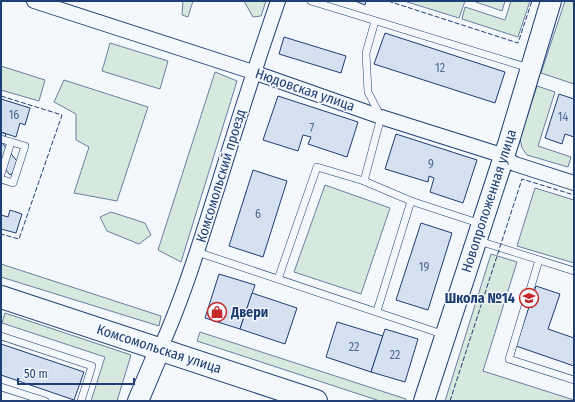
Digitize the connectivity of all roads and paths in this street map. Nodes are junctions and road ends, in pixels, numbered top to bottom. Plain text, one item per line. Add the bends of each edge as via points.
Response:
1 (34, 1) edge
2 (278, 1) edge
3 (311, 1) edge
4 (551, 1) edge
5 (375, 21) junction
6 (531, 68) junction
7 (253, 72) junction
8 (381, 117) junction
9 (1, 139) edge
10 (11, 142) junction
11 (504, 157) junction
12 (1, 174) edge
13 (1, 179) edge
14 (364, 181) junction
15 (574, 183) edge
16 (410, 201) junction
17 (479, 232) junction
18 (197, 252) junction
19 (539, 260) junction
20 (574, 271) edge
21 (278, 279) junction
22 (1, 297) edge
23 (377, 311) junction
24 (445, 335) junction
25 (1, 336) edge
26 (160, 350) junction
27 (574, 380) edge
28 (1, 387) edge
29 (45, 401) edge
30 (81, 401) edge
31 (138, 401) edge
32 (316, 401) edge
33 (424, 401) edge

1 - 7 street, Нюдовская улица
2 - 7 street, Комсомольский проезд
3 - 5 lane
4 - 6 street, Новопроложенная улица
5 - 6 lane
5 - 8 lane via 366,53 368,92
6 - 11 street, Новопроложенная улица
7 - 8 street, Нюдовская улица
7 - 18 street, Комсомольский проезд
8 - 11 street, Нюдовская улица
8 - 14 lane
9 - 10 lane
10 - 12 lane
10 - 13 lane via 25,146 13,183
11 - 15 street, Нюдовская улица via 515,164
11 - 17 street, Новопроложенная улица
14 - 16 lane
14 - 21 lane via 317,167
16 - 17 lane
16 - 23 lane
17 - 19 lane
17 - 24 street, Новопроложенная улица
18 - 21 lane
18 - 26 street, Комсомольский проезд via 176,315
19 - 20 lane
19 - 27 lane via 509,359
21 - 23 lane
22 - 26 main road, Комсомольская улица
23 - 24 lane
24 - 33 street, Новопроложенная улица
25 - 30 lane via 92,366
26 - 31 street
26 - 32 main road, Комсомольская улица
28 - 29 lane

